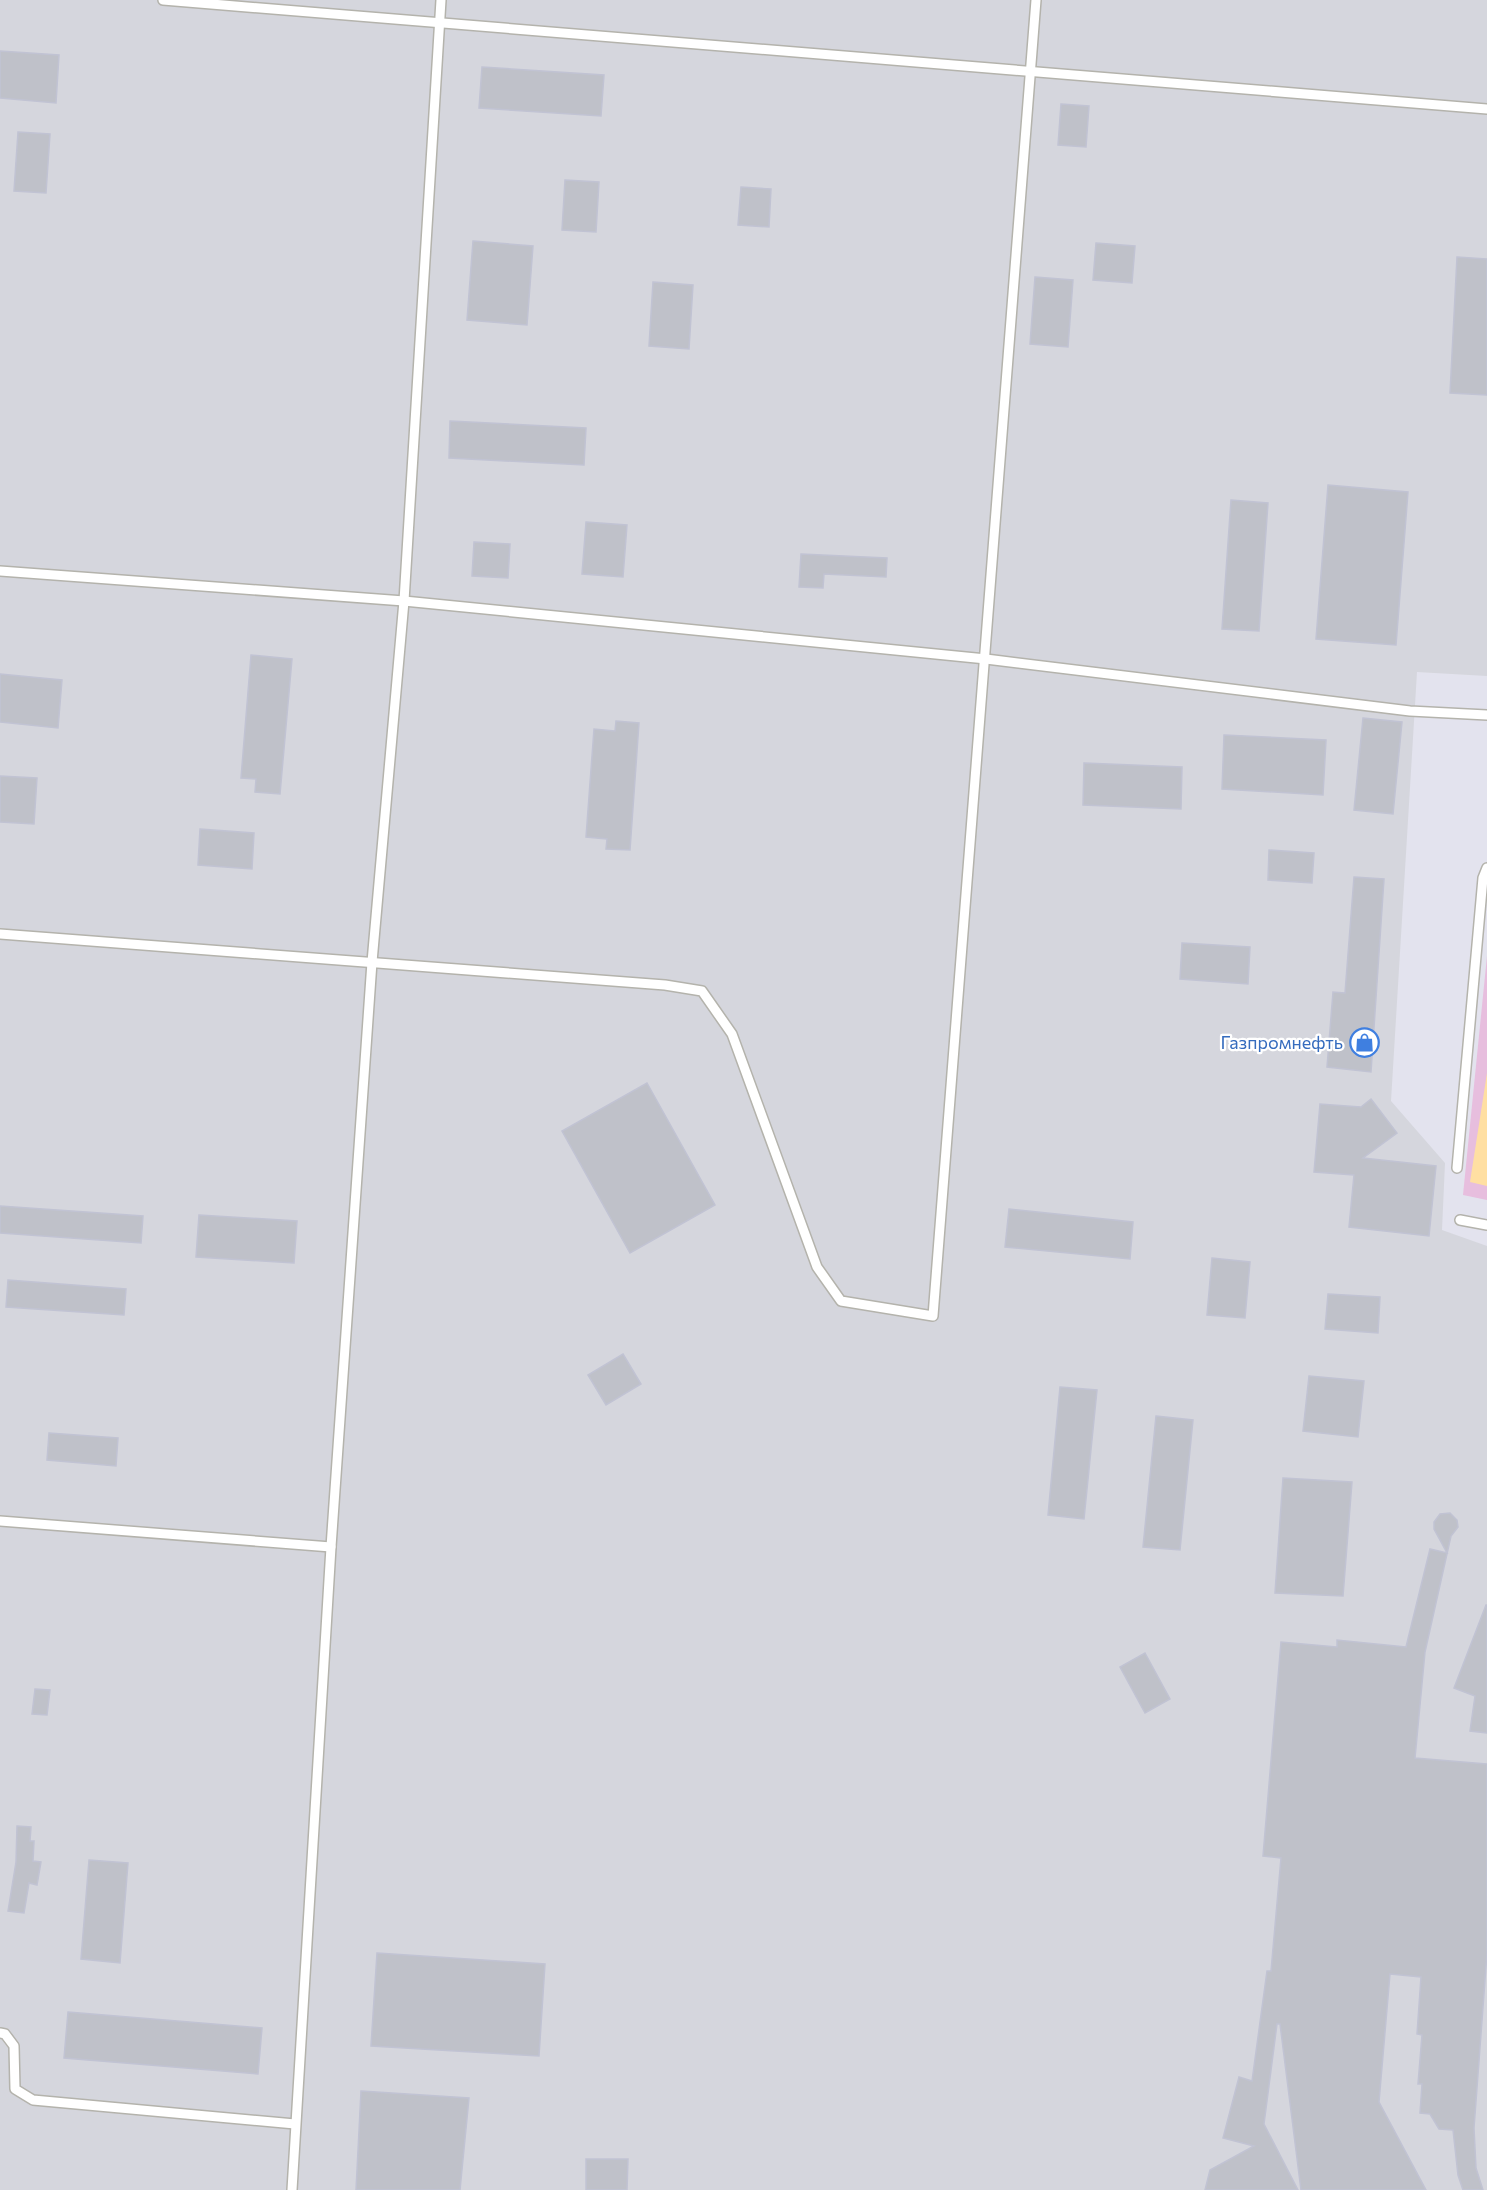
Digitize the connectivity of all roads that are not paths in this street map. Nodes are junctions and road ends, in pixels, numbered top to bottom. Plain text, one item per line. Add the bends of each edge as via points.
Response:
1 (163, 0) edge
2 (441, 0) edge
3 (1036, 0) edge
4 (439, 21) junction
5 (1030, 71) junction
6 (1487, 109) edge
7 (0, 571) edge
8 (404, 601) junction
9 (986, 659) junction
10 (1487, 715) edge
11 (1487, 868) edge
12 (0, 934) edge
13 (372, 962) junction
14 (1457, 1168) dead end
15 (1460, 1220) dead end
16 (1487, 1225) edge
17 (0, 1521) edge
18 (331, 1547) junction
19 (0, 2033) edge
20 (295, 2124) junction
21 (292, 2190) edge

1 - 4 lane
2 - 4 lane
3 - 5 lane
4 - 5 lane
4 - 8 lane
5 - 6 lane
5 - 9 lane
7 - 8 lane
8 - 9 lane
8 - 13 lane
9 - 10 lane via 1410,711
9 - 13 lane via 933,1316 841,1301 823,1276 732,1034 702,992 665,985
11 - 14 lane
12 - 13 lane
13 - 18 lane
15 - 16 lane
17 - 18 lane
18 - 20 lane
19 - 20 lane via 14,2046 15,2089 33,2100
20 - 21 lane

